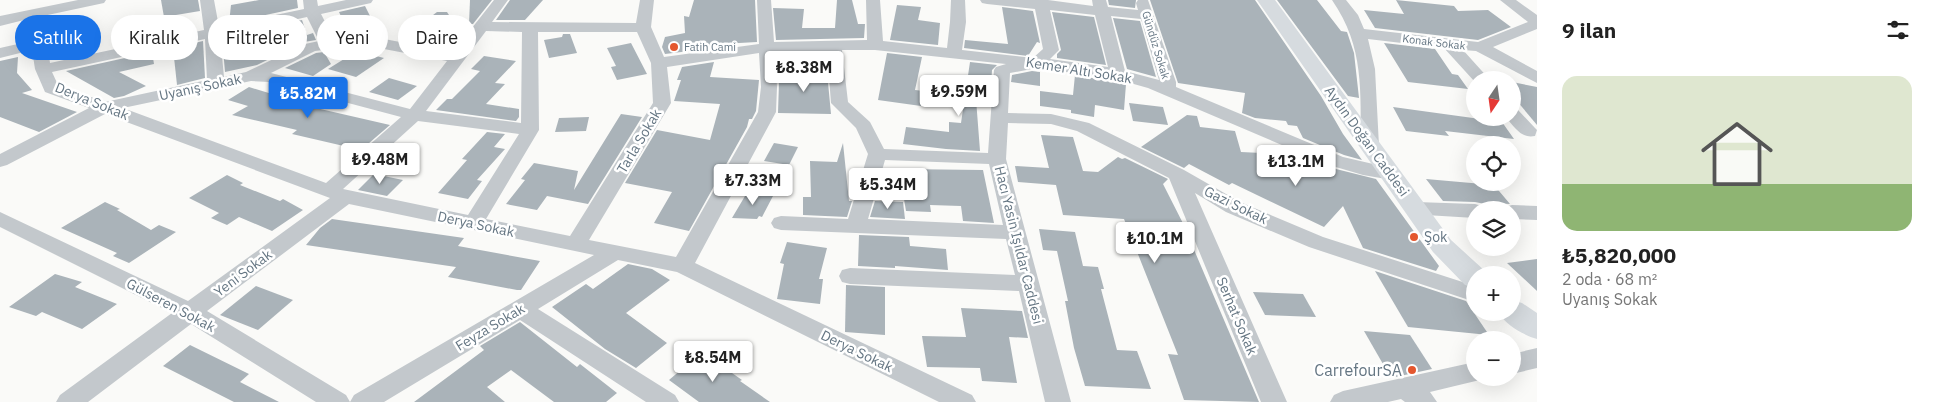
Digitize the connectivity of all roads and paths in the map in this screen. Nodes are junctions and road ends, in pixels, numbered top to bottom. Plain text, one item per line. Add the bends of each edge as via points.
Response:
1 (207, 0) edge
2 (366, 0) edge
3 (501, 0) edge
4 (647, 0) edge
5 (764, 0) edge
6 (873, 0) edge
7 (958, 0) edge
8 (987, 0) edge
9 (1266, 0) edge
10 (1339, 0) edge
11 (1506, 0) edge
12 (94, 1) edge
13 (1042, 2) edge
14 (1100, 5) edge
15 (311, 6) edge
16 (1145, 7) edge
17 (35, 14) joint
18 (209, 15) edge
19 (279, 15) edge
20 (317, 19) edge
21 (0, 21) edge
22 (1537, 23) edge
23 (481, 26) junction
24 (642, 26) junction
25 (530, 28) junction
26 (476, 33) edge
27 (1358, 33) junction
28 (208, 35) edge
29 (1449, 44) junction
30 (875, 45) junction
31 (317, 46) edge
32 (834, 46) junction
33 (767, 47) junction
34 (1480, 47) junction
35 (15, 50) edge
36 (0, 53) edge
37 (954, 53) junction
38 (42, 60) edge
39 (214, 60) edge
40 (456, 60) edge
41 (659, 63) junction
42 (1036, 63) junction
43 (43, 69) junction
44 (1474, 71) edge
45 (1118, 74) junction
46 (251, 76) junction
47 (1537, 78) edge
48 (216, 83) junction
49 (1168, 90) junction
50 (105, 107) junction
51 (414, 115) junction
52 (1000, 118) junction
53 (1521, 124) edge
54 (530, 130) junction
55 (1529, 132) dead end
56 (1370, 146) junction
57 (877, 154) junction
58 (998, 159) junction
59 (0, 161) edge
60 (1177, 174) junction
61 (1392, 174) junction
62 (337, 194) junction
63 (1416, 209) junction
64 (1466, 211) edge
65 (1521, 212) edge
66 (1537, 212) edge
67 (0, 219) edge
68 (473, 223) junction
69 (782, 223) dead end
70 (856, 226) junction
71 (1016, 232) junction
72 (576, 244) junction
73 (616, 252) junction
74 (682, 266) junction
75 (1466, 269) edge
76 (850, 276) dead end
77 (1028, 283) junction
78 (1466, 291) edge
79 (520, 309) junction
80 (190, 312) junction
81 (1521, 317) edge
82 (1537, 328) edge
83 (1537, 358) edge
84 (1521, 362) edge
85 (1466, 375) edge
86 (1414, 395) edge
87 (69, 402) edge
88 (337, 402) edge
89 (364, 402) edge
90 (666, 402) edge
91 (963, 402) edge
92 (1058, 402) edge
93 (1274, 402) edge
94 (1343, 402) edge

1 - 18 street
2 - 15 street
3 - 23 street, Yeni Sokak
4 - 24 street
5 - 33 street
6 - 30 street
7 - 37 street
8 - 13 street
9 - 56 main road, Aydın Doğan Caddesi
10 - 27 street via 1349,11
11 - 22 street
12 - 17 street
13 - 14 street
13 - 42 street via 1051,50
14 - 16 street
14 - 45 street
15 - 19 street
15 - 20 street
16 - 49 street, Gündüz Sokak
17 - 21 street
22 - 34 street, Konak Sokak
23 - 25 street
23 - 26 street, Yeni Sokak
24 - 25 street
24 - 41 street, Tarla Sokak
25 - 54 street
27 - 29 street, Konak Sokak
27 - 56 street via 1365,52
28 - 43 street
29 - 34 street, Konak Sokak
29 - 44 street
30 - 32 street, Kemer Altı Sokak
30 - 37 street, Kemer Altı Sokak
31 - 46 street
32 - 33 street, Kemer Altı Sokak
32 - 57 street via 840,103 864,126
33 - 41 street, Kemer Altı Sokak
33 - 74 street via 768,112
34 - 47 street
35 - 36 street
37 - 42 street, Kemer Altı Sokak
38 - 43 street, Derya Sokak
39 - 48 street
40 - 51 street, Yeni Sokak
41 - 72 street, Tarla Sokak via 662,103
42 - 45 street, Kemer Altı Sokak
42 - 52 street, Hacı Yasin Işıldar Caddesi via 1002,70
43 - 50 street, Derya Sokak via 51,88
45 - 49 street, Kemer Altı Sokak
46 - 48 street, Uyanış Sokak
46 - 51 street, Uyanış Sokak via 269,77
48 - 50 street, Uyanış Sokak
49 - 61 street, Kemer Altı Sokak via 1336,160
50 - 59 street, Uyanış Sokak
50 - 62 street, Derya Sokak
51 - 54 street, Uyanış Sokak
51 - 62 street, Yeni Sokak
52 - 58 street, Hacı Yasin Işıldar Caddesi
52 - 60 street, Gazi Sokak via 1052,119 1083,127
53 - 55 street
54 - 68 street
56 - 61 main road, Aydın Doğan Caddesi
57 - 58 street
57 - 70 street
58 - 71 street, Hacı Yasin Işıldar Caddesi
60 - 78 street, Gazi Sokak via 1233,207 1316,242
60 - 93 street, Serhat Sokak
61 - 63 main road, Aydın Doğan Caddesi
62 - 68 street, Derya Sokak
62 - 80 street, Yeni Sokak
63 - 64 street
63 - 75 main road, Aydın Doğan Caddesi via 1442,246
65 - 66 street
67 - 80 street, Gülseren Sokak
68 - 72 street, Derya Sokak
69 - 70 street
70 - 71 street
71 - 77 street, Hacı Yasin Işıldar Caddesi
72 - 73 street, Derya Sokak
73 - 74 street, Derya Sokak
73 - 79 street, Feyza Sokak
74 - 91 street, Derya Sokak
76 - 77 street
77 - 92 street, Hacı Yasin Işıldar Caddesi
79 - 89 street, Feyza Sokak
79 - 90 street
80 - 87 street, Yeni Sokak
80 - 88 street, Gülseren Sokak
81 - 82 main road
83 - 84 street
85 - 86 street
86 - 94 street

